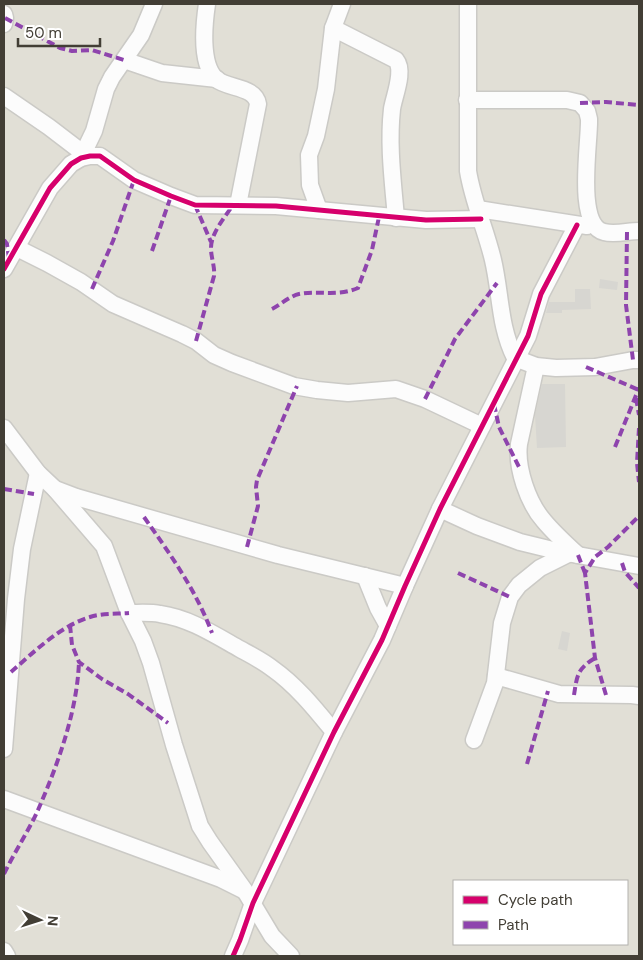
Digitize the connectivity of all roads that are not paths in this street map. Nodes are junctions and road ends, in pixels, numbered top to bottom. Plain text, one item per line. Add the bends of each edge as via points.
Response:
1 (154, 4) edge
2 (207, 4) edge
3 (342, 4) edge
4 (468, 4) edge
5 (4, 14) edge
6 (4, 24) edge
7 (333, 28) junction
8 (124, 60) junction
9 (216, 80) junction
10 (4, 96) edge
11 (467, 100) junction
12 (82, 156) junction
13 (238, 205) junction
14 (320, 210) junction
15 (479, 214) junction
16 (396, 218) junction
17 (577, 225) junction
18 (596, 228) junction
19 (639, 231) edge
20 (17, 248) junction
21 (4, 270) edge
22 (515, 358) junction
23 (639, 360) edge
24 (536, 366) junction
25 (482, 426) junction
26 (4, 428) edge
27 (38, 474) junction
28 (55, 489) junction
29 (440, 509) junction
30 (574, 554) junction
31 (639, 566) edge
32 (365, 576) junction
33 (405, 586) junction
34 (129, 613) junction
35 (388, 626) junction
36 (496, 676) junction
37 (639, 696) edge
38 (334, 732) junction
39 (474, 740) dead end
40 (4, 749) edge
41 (4, 799) edge
42 (249, 897) junction
43 (4, 951) edge
44 (7, 956) edge
45 (233, 956) edge
46 (291, 956) edge

1 - 8 street via 142,36
2 - 9 street via 204,43 208,64
3 - 7 street
4 - 11 street
5 - 6 street
7 - 14 street via 326,89 309,155 310,185
7 - 16 street via 399,64 390,139
8 - 9 street via 162,73
8 - 12 street via 106,90 94,131
9 - 13 street via 242,89 254,96 258,104
10 - 12 street via 43,122
11 - 15 street via 468,171
11 - 18 street via 544,99 580,103 587,110 589,119 586,192 590,218
12 - 13 street via 100,156 134,180 195,205
12 - 20 street via 50,188
13 - 14 street
14 - 16 street
15 - 16 street via 426,220
15 - 17 street
15 - 22 street via 493,261 506,339
17 - 18 street
17 - 22 street via 541,294 530,330
18 - 19 street via 603,232
20 - 21 street
20 - 25 street via 81,282 113,304 182,334 232,363 294,386 317,390 348,393 396,389
22 - 24 street
22 - 25 street
23 - 24 street via 579,368
24 - 30 street via 519,444 519,467 535,509
25 - 29 street
26 - 27 street
27 - 28 street
27 - 40 street via 22,549
28 - 32 street via 240,545
28 - 34 street via 104,546
29 - 30 street via 520,542
29 - 33 street
30 - 31 street
30 - 36 street via 540,568 510,597 502,623
32 - 33 street
32 - 35 street
33 - 35 street
34 - 38 street via 170,616 212,633 249,654 290,682
34 - 42 street via 151,663 200,826
35 - 38 street
36 - 37 street via 559,694
36 - 39 street
38 - 42 street
41 - 42 street via 221,879
42 - 45 street via 240,940
42 - 46 street via 272,936
43 - 44 street

